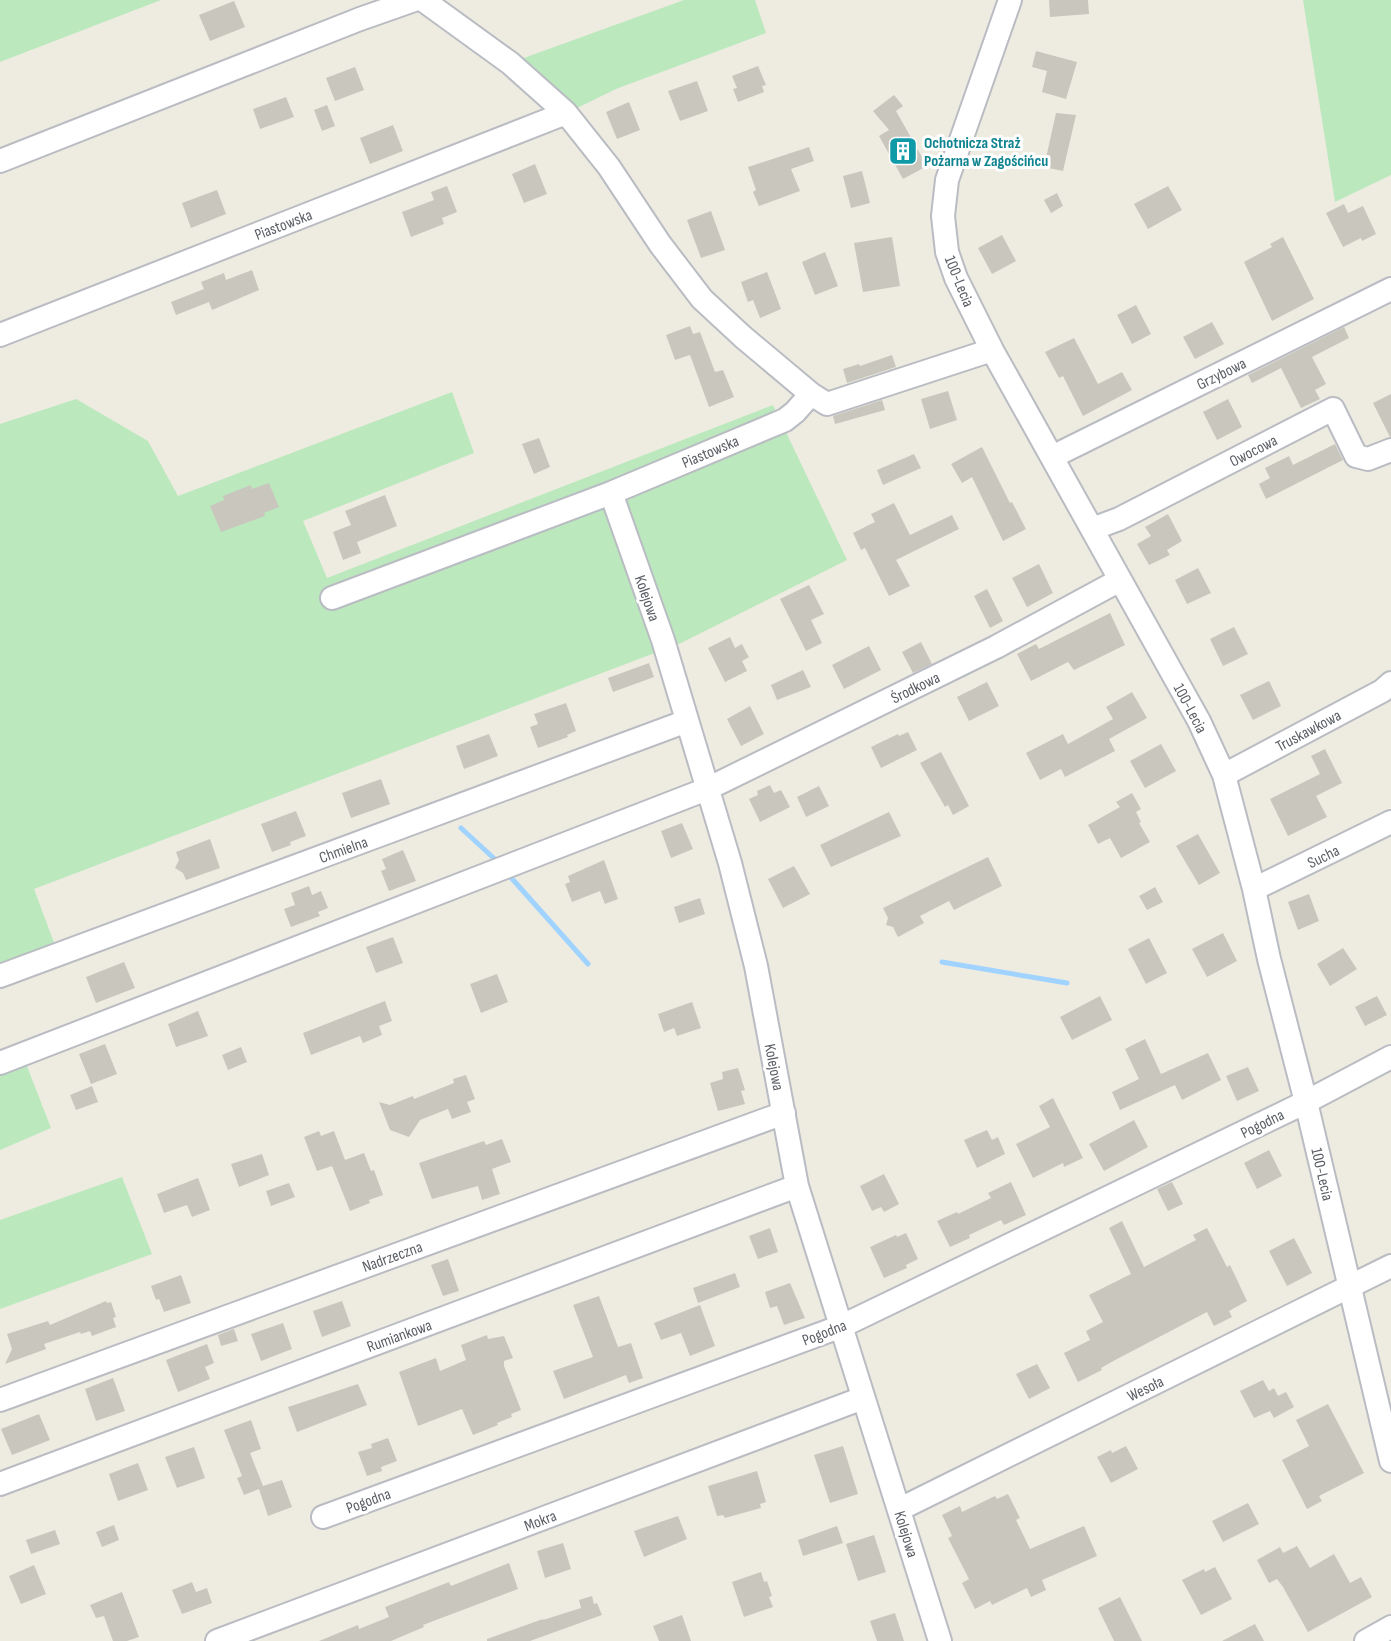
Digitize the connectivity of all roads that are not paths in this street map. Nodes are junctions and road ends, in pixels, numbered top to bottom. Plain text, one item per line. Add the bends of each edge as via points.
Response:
1 (414, 0) edge
2 (423, 0) edge
3 (1010, 0) edge
4 (566, 113) junction
5 (0, 161) edge
6 (1391, 289) edge
7 (0, 335) edge
8 (992, 350) junction
9 (811, 394) junction
10 (1391, 450) edge
11 (1052, 457) junction
12 (611, 493) junction
13 (1092, 529) junction
14 (1120, 580) junction
15 (332, 598) dead end
16 (1391, 683) edge
17 (687, 722) junction
18 (1224, 775) junction
19 (707, 789) junction
20 (1391, 822) edge
21 (1254, 889) junction
22 (0, 976) edge
23 (1391, 1057) edge
24 (0, 1063) edge
25 (1306, 1102) junction
26 (784, 1113) junction
27 (797, 1186) junction
28 (1391, 1266) edge
29 (1349, 1287) junction
30 (842, 1326) junction
31 (863, 1398) junction
32 (0, 1400) edge
33 (1391, 1461) edge
34 (0, 1484) edge
35 (900, 1509) junction
36 (323, 1517) dead end
37 (1391, 1627) edge
38 (217, 1641) edge
39 (940, 1641) edge
40 (1366, 1641) edge

1 - 5 street
2 - 4 street via 510,63
3 - 8 street, 100-Lecia via 1008,23 947,180 943,216 947,252 956,278
4 - 7 street, Piastowska
4 - 9 street via 702,299
6 - 11 street, Grzybowa
8 - 9 street via 827,404
8 - 11 street, 100-Lecia
9 - 12 street, Piastowska via 785,420
10 - 13 street, Owocowa via 1368,459 1356,456 1333,409 1119,519
11 - 13 street, 100-Lecia
12 - 15 street, Piastowska
12 - 17 street, Kolejowa via 663,640
13 - 14 street, 100-Lecia
14 - 18 street, 100-Lecia via 1199,721
14 - 19 street, Środkowa via 996,647
16 - 18 street, Truskawkowa
17 - 19 street, Kolejowa
17 - 22 street, Chmielna
18 - 21 street, 100-Lecia
19 - 24 street, Środkowa
19 - 26 street, Kolejowa via 756,966
20 - 21 street, Sucha
21 - 25 street, 100-Lecia
23 - 25 street, Pogodna
25 - 29 street, 100-Lecia
25 - 30 street, Pogodna
26 - 27 street, Kolejowa
26 - 32 street, Nadrzeczna
27 - 30 street, Kolejowa
27 - 34 street, Rumiankowa
28 - 29 street, Wesoła
29 - 33 street, 100-Lecia
29 - 35 street, Wesoła
30 - 31 street, Kolejowa
30 - 36 street, Pogodna
31 - 35 street, Kolejowa
31 - 38 street, Mokra
35 - 39 street, Kolejowa
37 - 40 street

